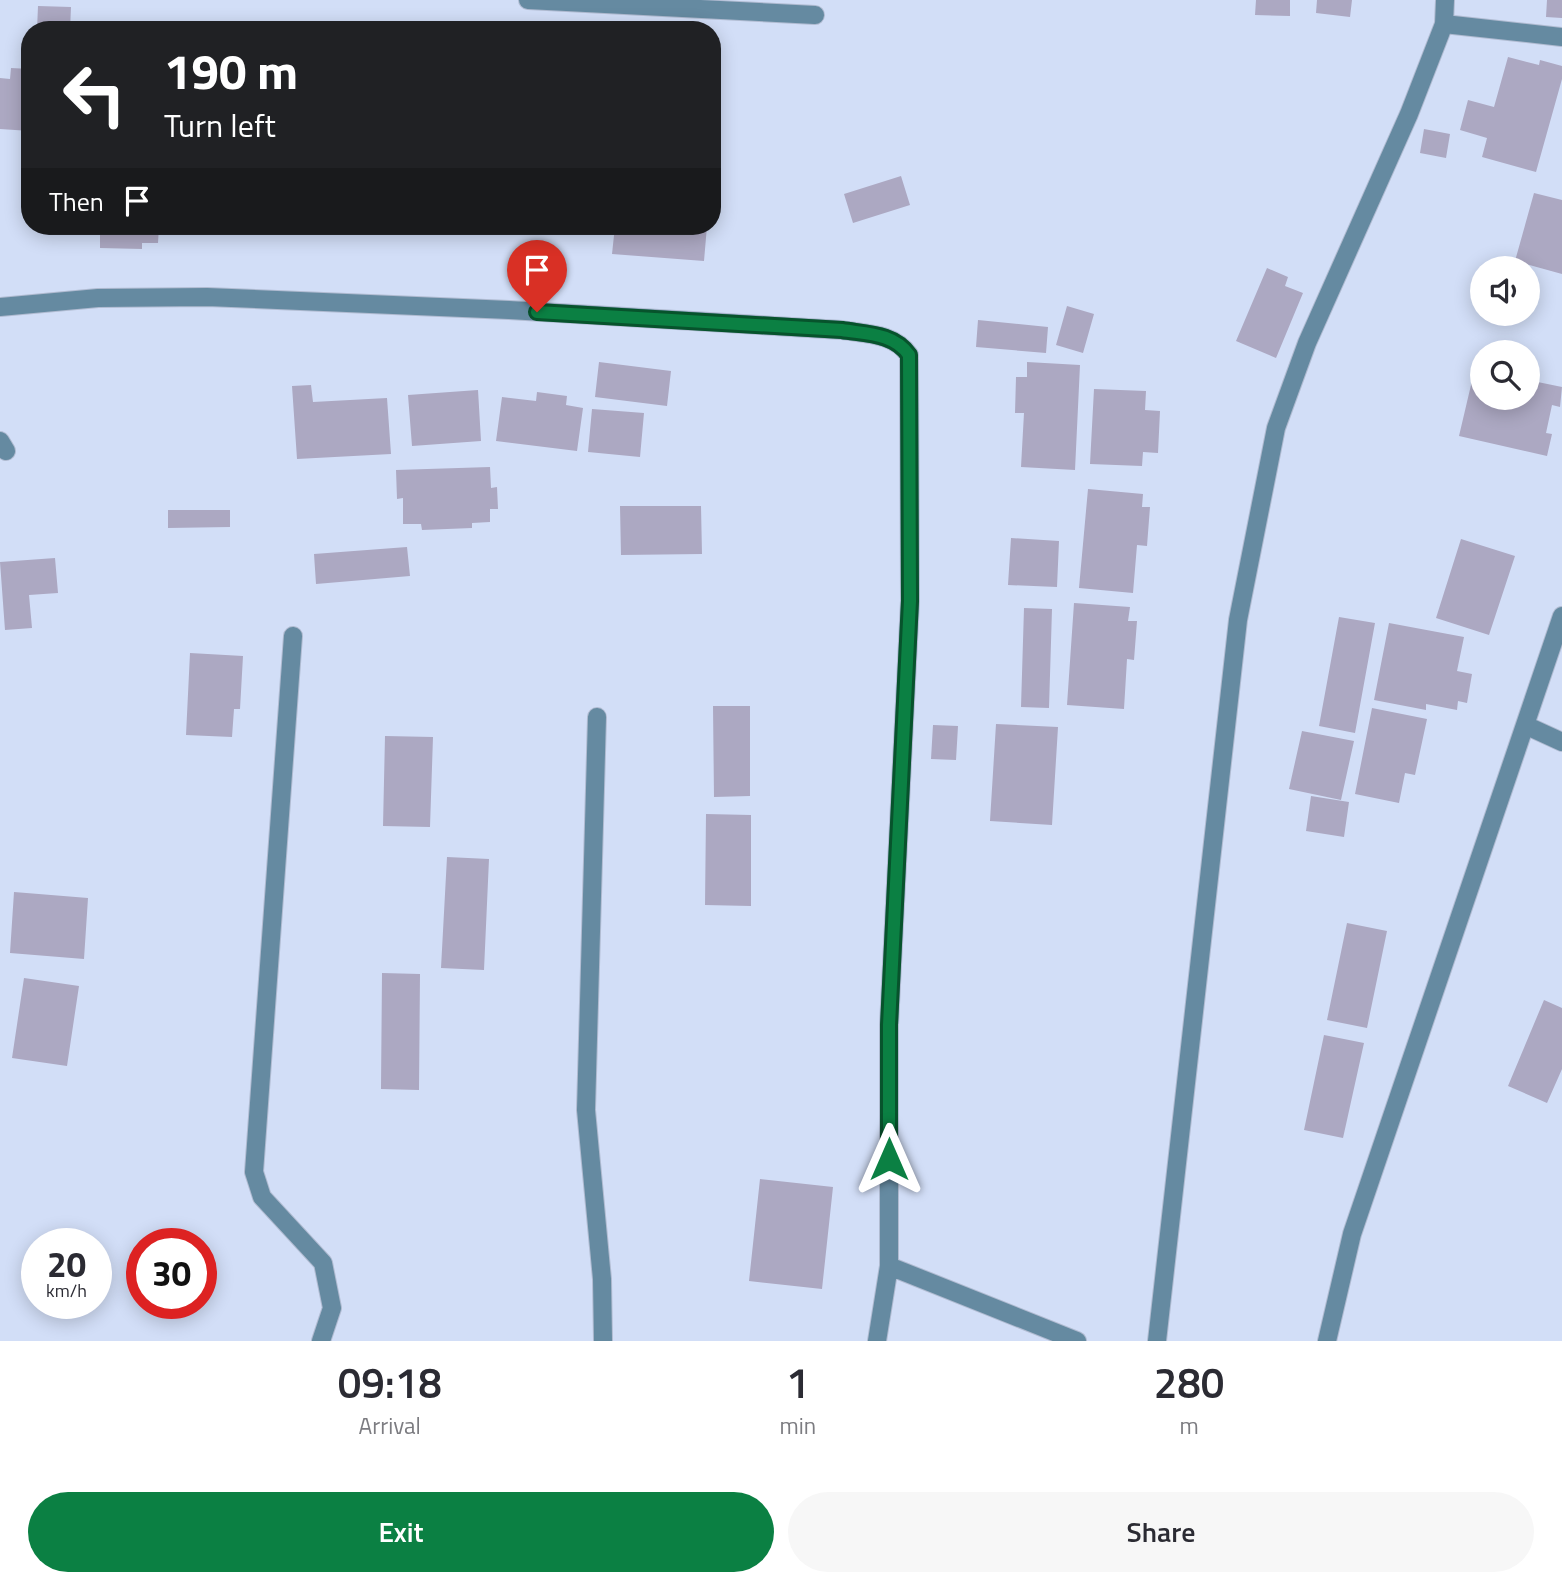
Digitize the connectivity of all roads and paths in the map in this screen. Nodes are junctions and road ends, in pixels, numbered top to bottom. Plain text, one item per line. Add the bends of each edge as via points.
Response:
1 (528, 0) edge
2 (1445, 0) edge
3 (815, 15) dead end
4 (1444, 24) junction
5 (1562, 37) edge
6 (0, 307) edge
7 (1562, 616) edge
8 (293, 636) dead end
9 (597, 717) dead end
10 (1525, 724) junction
11 (1562, 742) edge
12 (889, 1266) junction
13 (321, 1341) edge
14 (603, 1341) edge
15 (877, 1341) edge
16 (1077, 1341) edge
17 (1157, 1341) edge
18 (1326, 1341) edge

1 - 3 street
2 - 4 street
4 - 5 street
4 - 17 street via 1307,343 1276,428 1238,620
6 - 12 street via 99,298 207,297 509,310 842,330 887,338 903,346 909,355 910,601 889,1025
7 - 10 street
8 - 13 street via 254,1172 262,1197 323,1263 331,1308
9 - 14 street via 586,1110 602,1279
10 - 11 street
10 - 18 street via 1352,1234
12 - 15 street
12 - 16 street

